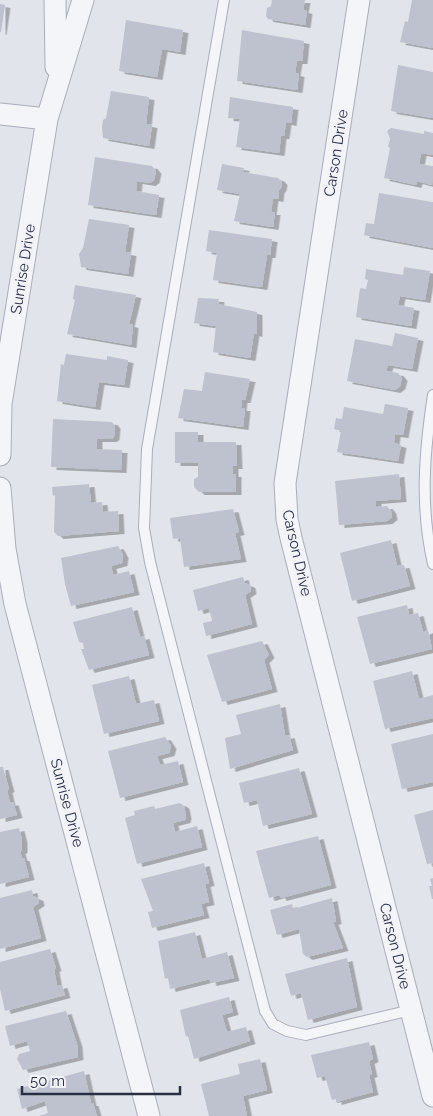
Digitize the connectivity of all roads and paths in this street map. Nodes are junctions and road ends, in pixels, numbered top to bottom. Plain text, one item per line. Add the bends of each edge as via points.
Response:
1 (55, 0) edge
2 (83, 0) edge
3 (224, 0) edge
4 (359, 0) edge
5 (56, 85) junction
6 (0, 114) edge
7 (47, 119) junction
8 (433, 395) edge
9 (0, 454) edge
10 (0, 488) edge
11 (433, 564) edge
12 (411, 1010) junction
13 (433, 1096) edge
14 (149, 1116) edge

1 - 5 street, Sunrise Drive
2 - 5 street, Sunrise Drive
3 - 12 lane via 147,449 144,528 150,562 265,1011 273,1024 306,1035
4 - 12 street, Carson Drive via 285,483 292,538
5 - 7 street, Sunrise Drive
6 - 7 street
7 - 9 street, Sunrise Drive via 1,404
8 - 11 lane via 426,438 424,499 425,530
10 - 14 street, Sunrise Drive via 5,549 15,604
12 - 13 street, Carson Drive

